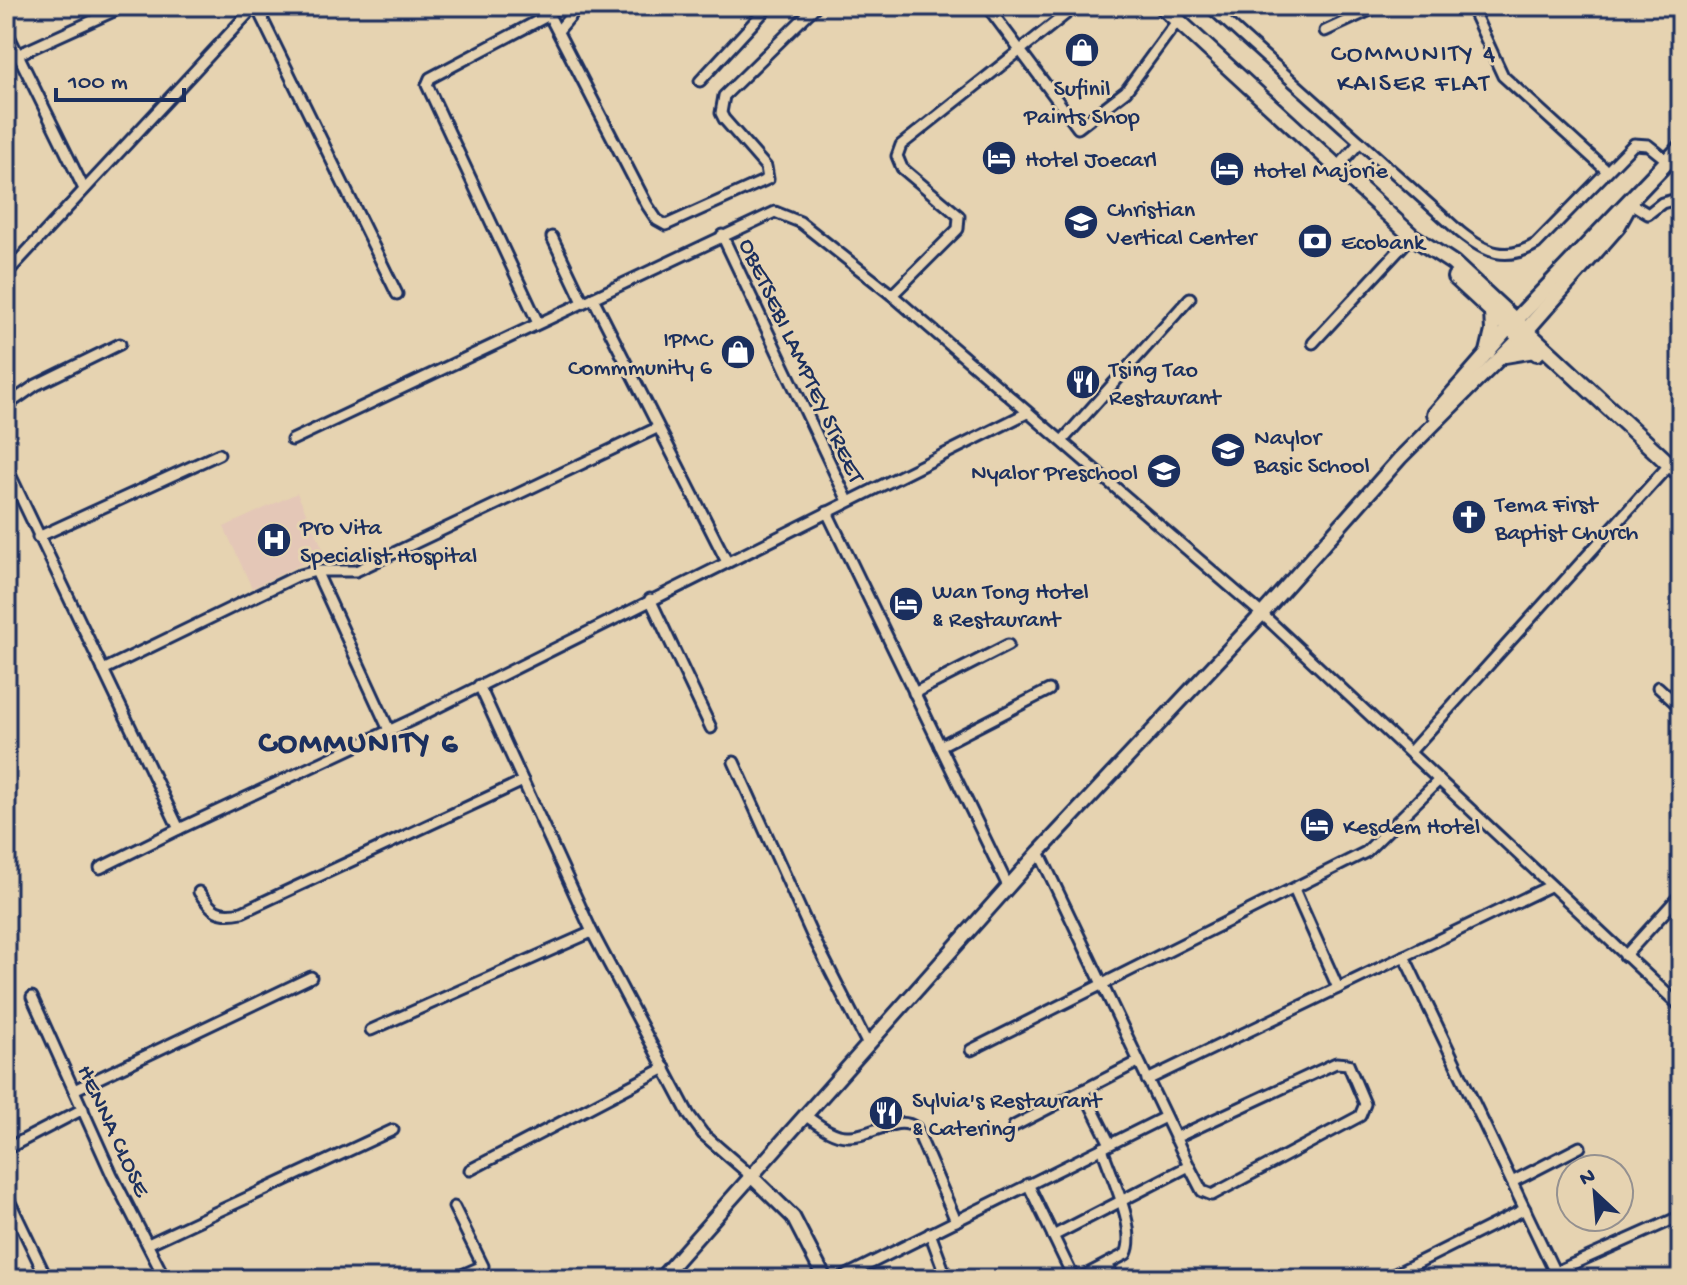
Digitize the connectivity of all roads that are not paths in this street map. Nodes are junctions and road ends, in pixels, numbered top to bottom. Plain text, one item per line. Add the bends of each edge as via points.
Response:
1 (125, 6) edge
2 (256, 6) edge
3 (579, 6) edge
4 (769, 6) edge
5 (816, 6) edge
6 (987, 6) edge
7 (1076, 6) edge
8 (1162, 6) edge
9 (1209, 6) edge
10 (1379, 6) edge
11 (547, 11) edge
12 (1473, 11) dead end
13 (1178, 20) junction
14 (6, 30) edge
15 (558, 31) junction
16 (1325, 31) dead end
17 (1020, 48) junction
18 (19, 54) junction
19 (6, 60) edge
20 (700, 81) dead end
21 (1360, 142) junction
22 (1681, 147) edge
23 (1668, 161) junction
24 (1339, 166) junction
25 (1607, 171) junction
26 (84, 189) junction
27 (1681, 198) edge
28 (1630, 203) junction
29 (722, 235) junction
30 (1412, 236) junction
31 (552, 237) dead end
32 (6, 274) edge
33 (397, 294) dead end
34 (892, 295) junction
35 (1190, 298) dead end
36 (588, 300) junction
37 (1540, 302) junction
38 (1494, 306) junction
39 (538, 323) junction
40 (1518, 329) junction
41 (1313, 343) dead end
42 (120, 344) dead end
43 (1538, 348) junction
44 (1488, 352) junction
45 (1505, 355) junction
46 (6, 406) edge
47 (1027, 413) junction
48 (657, 428) junction
49 (292, 440) dead end
50 (1062, 441) junction
51 (219, 454) dead end
52 (1400, 458) junction
53 (1669, 465) junction
54 (6, 466) edge
55 (1681, 475) edge
56 (848, 501) junction
57 (827, 512) junction
58 (38, 537) junction
59 (727, 562) junction
60 (316, 571) junction
61 (650, 599) junction
62 (1262, 614) junction
63 (1008, 645) dead end
64 (103, 670) junction
65 (479, 685) junction
66 (1658, 687) dead end
67 (1049, 690) dead end
68 (914, 693) junction
69 (1681, 708) edge
70 (711, 728) dead end
71 (389, 730) junction
72 (940, 746) junction
73 (1410, 752) junction
74 (734, 762) dead end
75 (1439, 780) junction
76 (523, 781) junction
77 (179, 829) junction
78 (1039, 852) junction
79 (100, 868) dead end
80 (1008, 886) junction
81 (1550, 886) junction
82 (1294, 889) junction
83 (199, 892) dead end
84 (1681, 894) edge
85 (592, 932) junction
86 (1404, 956) junction
87 (1625, 956) junction
88 (311, 977) dead end
89 (1101, 985) junction
90 (1338, 988) junction
91 (32, 997) dead end
92 (1681, 1007) edge
93 (371, 1030) dead end
94 (868, 1045) junction
95 (971, 1050) dead end
96 (1138, 1062) junction
97 (665, 1068) junction
98 (1147, 1080) junction
99 (74, 1090) junction
100 (1083, 1090) junction
101 (83, 1109) junction
102 (806, 1116) junction
103 (1165, 1117) junction
104 (1014, 1126) dead end
105 (393, 1130) dead end
106 (1175, 1138) junction
107 (1106, 1146) junction
108 (1580, 1147) dead end
109 (6, 1149) edge
110 (769, 1153) junction
111 (1189, 1166) junction
112 (470, 1170) dead end
113 (749, 1174) junction
114 (1512, 1182) junction
115 (1028, 1184) junction
116 (767, 1192) junction
117 (6, 1194) edge
118 (1120, 1202) junction
119 (454, 1207) dead end
120 (1525, 1209) junction
121 (1681, 1216) edge
122 (956, 1221) junction
123 (930, 1233) junction
124 (1053, 1236) junction
125 (148, 1244) junction
126 (1108, 1265) junction
127 (1557, 1275) edge
128 (47, 1279) edge
129 (165, 1279) edge
130 (453, 1279) edge
131 (660, 1279) edge
132 (825, 1279) edge
133 (839, 1279) edge
134 (947, 1279) edge
135 (1076, 1279) edge
136 (1114, 1279) edge
137 (1385, 1279) edge

1 - 18 street
2 - 26 street
2 - 33 street
3 - 15 street
4 - 20 street
5 - 15 street via 724,96 724,119 769,177 666,225 647,205
6 - 17 street
7 - 17 street
8 - 13 main road
9 - 21 street
10 - 16 street
11 - 15 street
11 - 39 street via 430,78 427,85
12 - 25 street via 1503,76
13 - 17 street via 1126,91 1078,128
13 - 24 main road
14 - 18 street
17 - 34 street via 900,148 897,159 902,168 960,222
18 - 19 street
18 - 26 street
21 - 24 street
21 - 25 street via 1460,232 1504,256 1536,244
22 - 23 main road
23 - 25 street via 1648,145 1634,144
23 - 28 main road
24 - 30 main road
26 - 32 street
27 - 28 street via 1648,214
28 - 37 main road
29 - 34 street via 768,213 788,215
29 - 36 street
29 - 56 street, OBETSEBI LAMPTEY STREET
30 - 38 main road
30 - 41 street
31 - 36 street
34 - 47 street
35 - 50 street
36 - 39 street
36 - 48 street
37 - 38 main road
37 - 40 main road
37 - 43 main road
38 - 40 main road
38 - 44 main road
39 - 49 street
40 - 43 main road
40 - 44 street
40 - 45 street
42 - 46 street via 36,385
43 - 45 main road
43 - 53 main road
44 - 52 street
45 - 52 street
47 - 50 street
47 - 56 street
48 - 59 street
48 - 60 street via 356,571
50 - 62 street
51 - 58 street
52 - 62 street
53 - 55 main road
53 - 73 street
54 - 58 street
56 - 57 street
57 - 59 street
57 - 68 street
58 - 64 street
59 - 61 street
60 - 64 street
60 - 71 street
61 - 65 street
61 - 70 street
62 - 73 street
62 - 78 street
63 - 68 street
64 - 77 street
65 - 71 street
65 - 76 street
66 - 69 street
67 - 72 street
68 - 72 street
71 - 77 street
72 - 80 street
73 - 75 street
74 - 94 street
75 - 81 street
75 - 82 street via 1366,852
76 - 83 street via 242,912 212,911
76 - 85 street
77 - 79 street
78 - 80 street
78 - 89 street
80 - 94 street
81 - 86 street
81 - 87 street
82 - 89 street
82 - 90 street
84 - 87 street
85 - 93 street
85 - 97 street
86 - 90 street
86 - 114 street
87 - 92 street
88 - 99 street
89 - 95 street
89 - 96 street
90 - 98 street
91 - 99 street, HENNA CLOSE
94 - 102 street
96 - 98 street
96 - 100 street
97 - 112 street
97 - 113 street via 696,1126
98 - 103 street
99 - 101 street, HENNA CLOSE
100 - 104 street
100 - 107 street
101 - 109 street
101 - 125 street, HENNA CLOSE
102 - 110 street
102 - 122 street via 847,1136 909,1123 916,1128
103 - 106 street
103 - 107 street
105 - 125 street
106 - 111 street
106 - 111 street via 1336,1063 1348,1064 1365,1104 1360,1116 1212,1195 1202,1191
107 - 115 street
107 - 118 street
108 - 114 street
110 - 113 street
110 - 116 street
111 - 118 street
113 - 116 street
113 - 131 street
114 - 120 street
115 - 122 street
115 - 124 street
116 - 132 street via 793,1217
117 - 128 street
118 - 124 street
118 - 126 street via 1130,1244 1126,1254
119 - 130 street via 483,1266
120 - 127 street
120 - 137 street
121 - 127 street
122 - 123 street
123 - 133 street
123 - 134 street
124 - 135 street
125 - 129 street, HENNA CLOSE
126 - 135 street
126 - 136 street

